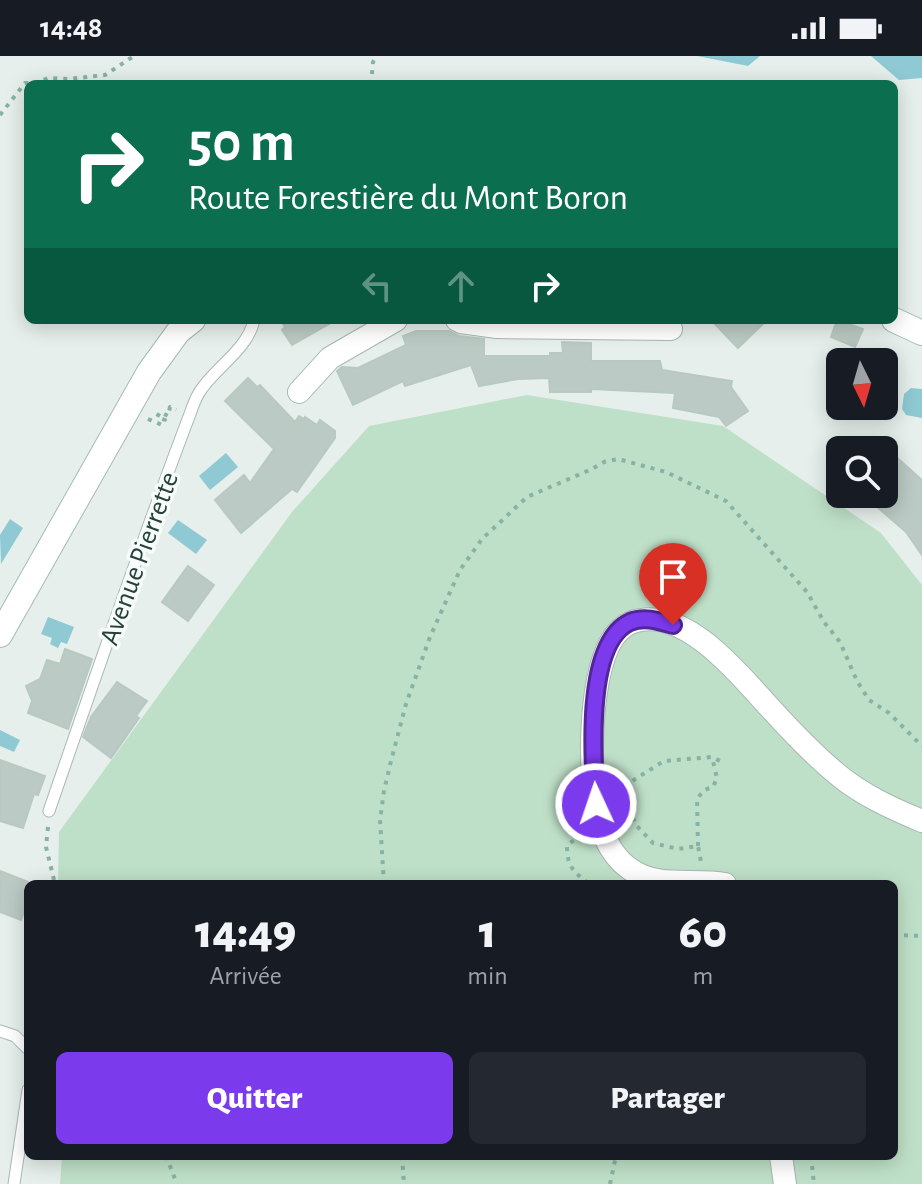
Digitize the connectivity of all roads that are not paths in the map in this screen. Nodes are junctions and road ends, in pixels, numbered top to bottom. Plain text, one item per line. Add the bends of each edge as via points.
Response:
1 (188, 324) edge
2 (253, 324) edge
3 (389, 324) edge
4 (475, 324) edge
5 (671, 329) dead end
6 (299, 392) dead end
7 (0, 635) edge
8 (49, 811) road end
9 (922, 821) edge
10 (715, 879) edge
11 (656, 880) edge
12 (688, 880) edge
13 (0, 1031) edge
14 (24, 1045) edge
15 (24, 1117) edge
16 (782, 1160) edge
17 (14, 1184) edge
18 (785, 1184) edge

1 - 7 main road via 149,372
2 - 8 lane, Avenue Pierrette via 201,389
3 - 6 street via 330,358
4 - 5 street
9 - 11 street via 887,807 838,775 699,637 644,619 619,630 607,649 595,702 594,767 601,828 613,852 632,871
10 - 12 street
13 - 14 lane
15 - 17 lane
16 - 18 street

